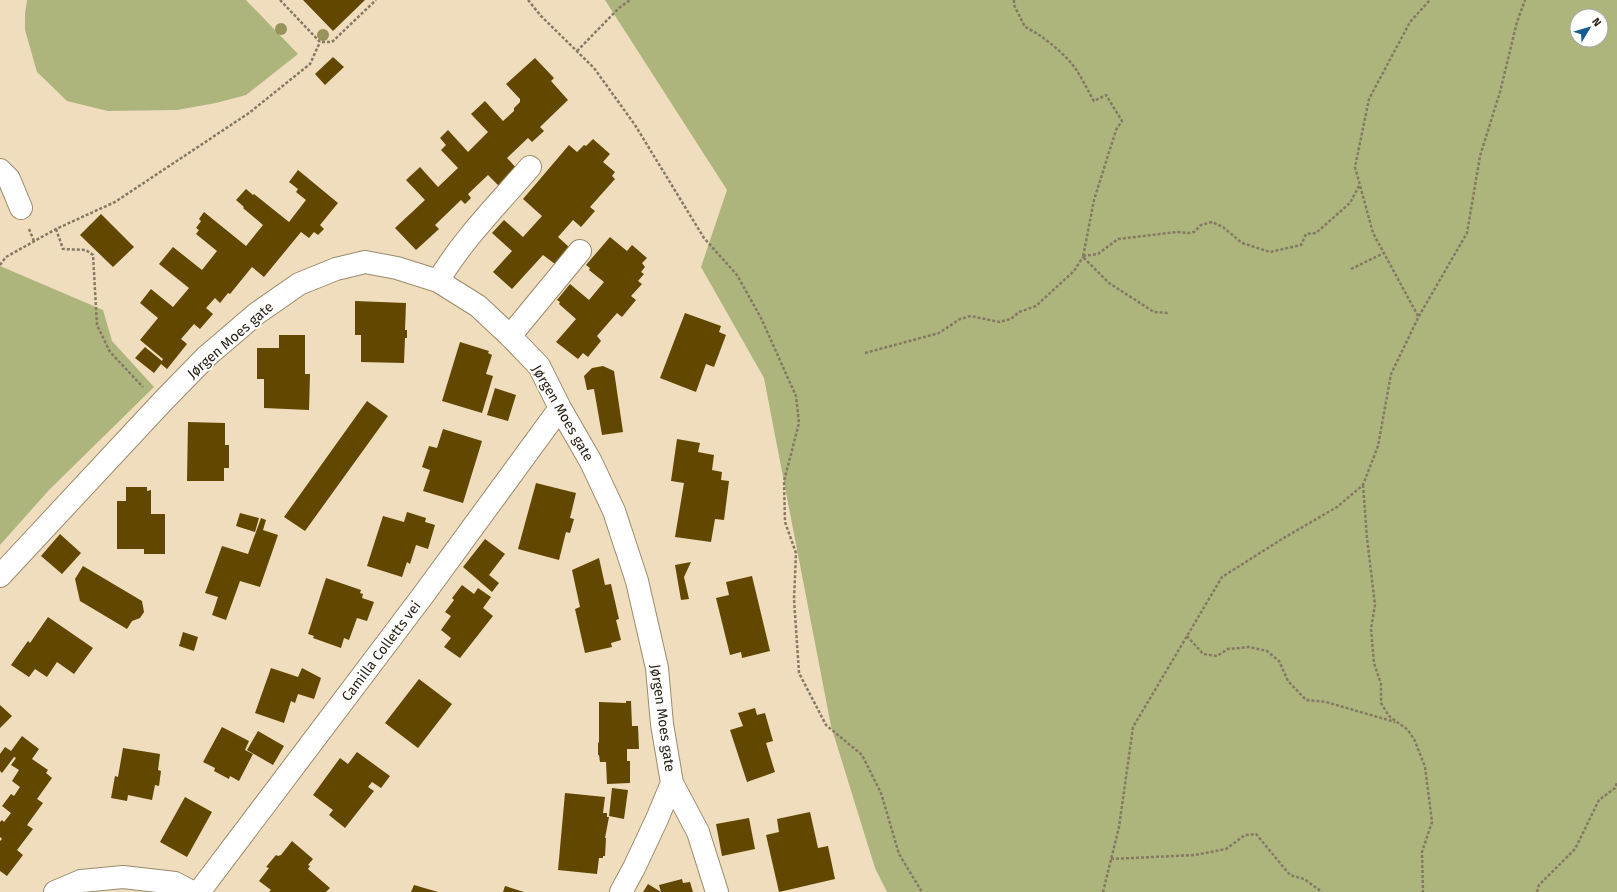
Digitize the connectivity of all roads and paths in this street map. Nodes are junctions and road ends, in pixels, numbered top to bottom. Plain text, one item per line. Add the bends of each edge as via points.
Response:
1 (280, 0) edge
2 (376, 0) edge
3 (528, 0) edge
4 (630, 0) edge
5 (1014, 0) edge
6 (1430, 0) edge
7 (1524, 0) edge
8 (320, 42) junction
9 (577, 51) junction
10 (530, 167) dead end
11 (0, 170) edge
12 (1360, 185) junction
13 (21, 208) dead end
14 (56, 229) junction
15 (580, 251) dead end
16 (1384, 253) junction
17 (1083, 256) junction
18 (0, 265) edge
19 (1351, 269) dead end
20 (438, 281) junction
21 (1168, 313) dead end
22 (1418, 316) junction
23 (510, 336) junction
24 (865, 353) dead end
25 (164, 400) junction
26 (560, 408) junction
27 (1363, 485) junction
28 (0, 576) edge
29 (1187, 636) junction
30 (1398, 722) junction
31 (672, 783) junction
32 (1617, 783) edge
33 (1111, 859) junction
34 (55, 892) edge
35 (192, 892) edge
36 (199, 892) edge
37 (621, 892) edge
38 (717, 892) edge
39 (922, 892) edge
40 (1103, 892) edge
41 (1322, 892) edge
42 (1423, 892) edge
43 (1537, 892) edge

1 - 8 path
2 - 8 path via 332,42
3 - 9 path
4 - 9 path
5 - 17 path via 1025,27 1063,55 1076,70 1094,101 1106,94 1122,121 1116,130 1094,200
6 - 12 path via 1410,22 1369,99 1354,167
7 - 22 path via 1480,156 1467,233
8 - 14 path via 310,64 249,113 115,202
9 - 39 path via 594,68 635,126 704,238 737,275 761,318 796,396 799,423 784,481 784,522 796,553 794,599 799,673 826,725 862,756 881,793 899,854
10 - 20 street via 472,233
11 - 13 street via 9,180
12 - 16 path via 1373,233
12 - 17 path via 1350,203 1316,233 1306,234 1301,245 1270,252 1242,243 1224,227 1212,222 1201,225 1189,233 1176,232 1118,239 1098,254
14 - 18 path via 6,257
14 - 25 path via 63,249 86,250 93,255 97,325 110,352 143,388
15 - 23 street
16 - 19 path
16 - 22 path
17 - 21 path via 1116,288 1154,312
17 - 24 path via 1074,271 1036,306 1019,312 1010,319 999,322 971,316 960,319 939,333
20 - 23 street, Jørgen Moes gate via 478,306
20 - 25 street, Jørgen Moes gate via 397,268 366,262 336,269 299,284 245,323 207,356
22 - 27 path via 1391,374 1378,446
23 - 26 street, Jørgen Moes gate via 539,366
25 - 28 street, Jørgen Moes gate
26 - 31 street, Jørgen Moes gate via 591,462 614,511 637,581 657,668 662,724
26 - 36 street, Camilla Colletts vei via 424,594
27 - 29 path via 1337,507 1222,577
27 - 30 path via 1375,605 1371,629 1374,663 1381,684 1381,703 1389,716
29 - 30 path via 1203,654 1217,656 1228,649 1249,647 1267,651 1279,661 1288,680 1306,700 1326,702
29 - 33 path via 1133,727 1119,827
30 - 42 path via 1408,730 1415,741 1425,767 1432,822 1422,852
31 - 37 street, Jørgen Moes gate
31 - 38 street via 698,832
32 - 43 path via 1615,788 1599,800 1575,849 1539,885
33 - 40 path
33 - 41 path via 1195,855 1226,849 1245,835 1256,834 1290,875 1304,879
34 - 35 street via 81,881 123,877 175,883

